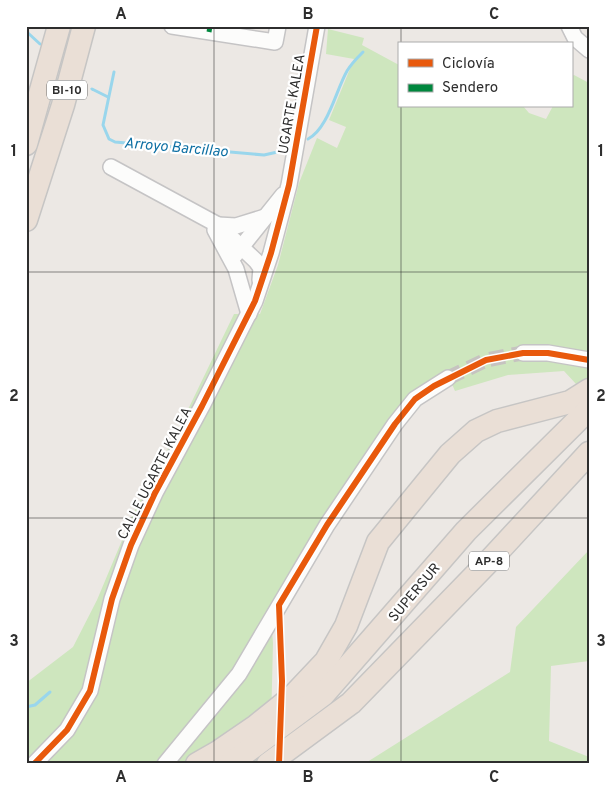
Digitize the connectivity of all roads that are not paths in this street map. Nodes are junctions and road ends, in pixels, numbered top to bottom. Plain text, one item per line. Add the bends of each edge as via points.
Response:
1 (59, 26) edge
2 (84, 26) edge
3 (172, 26) edge
4 (278, 26) edge
5 (317, 26) edge
6 (209, 29) edge
7 (577, 41) edge
8 (589, 59) edge
9 (26, 144) edge
10 (111, 168) dead end
11 (289, 186) junction
12 (269, 215) junction
13 (202, 216) junction
14 (26, 220) edge
15 (218, 225) junction
16 (276, 235) junction
17 (242, 248) junction
18 (234, 265) junction
19 (261, 268) junction
20 (252, 307) junction
21 (523, 353) tunnel mouth
22 (589, 360) edge
23 (448, 378) tunnel mouth
24 (588, 397) edge
25 (589, 452) edge
26 (295, 706) junction
27 (34, 764) edge
28 (165, 764) edge
29 (197, 764) edge
30 (230, 764) edge
31 (268, 764) edge

1 - 9 highway, BI-10
2 - 14 highway, BI-10 via 52,142
3 - 6 street
4 - 6 street via 275,42
5 - 11 street, UGARTE KALEA
7 - 8 street
10 - 13 street
11 - 12 street
11 - 16 street, CALLE UGARTE KALEA
12 - 15 street via 246,225
12 - 17 street
13 - 15 street
13 - 18 street via 219,234
15 - 17 street
16 - 19 street
16 - 20 street, CALLE UGARTE KALEA
17 - 18 street
17 - 19 street
18 - 19 street via 254,271
18 - 20 street
19 - 20 street
20 - 27 street, CALLE UGARTE KALEA via 131,545 112,599 90,691 67,730
21 - 22 street via 548,353
23 - 28 street via 415,399 395,424 326,525 240,674
24 - 26 highway, SUPERSUR / AP-8 via 329,688
24 - 26 highway, AP-8 via 497,421 476,431 450,454 378,542 346,626
25 - 31 highway, AP-8 via 492,558 351,703
26 - 29 highway, AP-8
26 - 30 highway, SUPERSUR / AP-8

